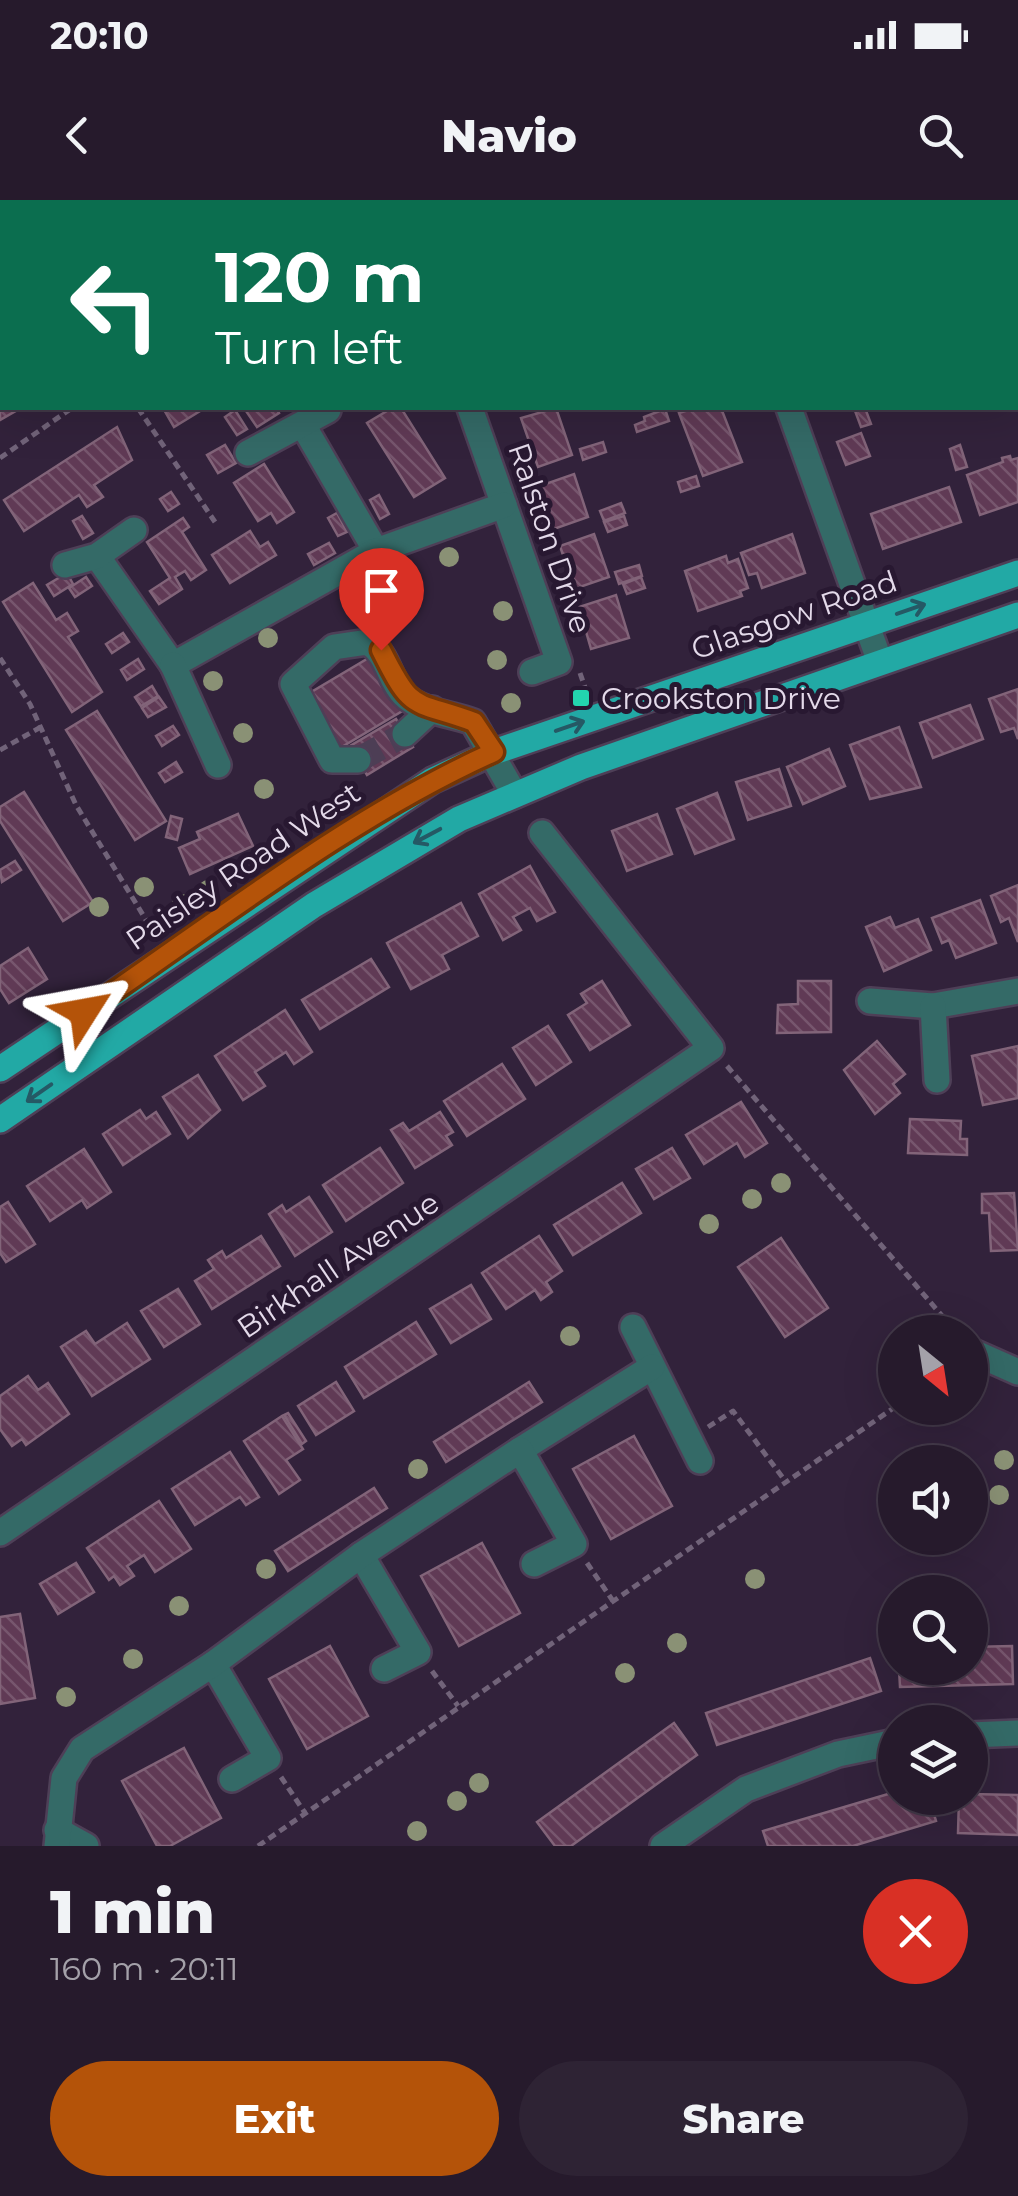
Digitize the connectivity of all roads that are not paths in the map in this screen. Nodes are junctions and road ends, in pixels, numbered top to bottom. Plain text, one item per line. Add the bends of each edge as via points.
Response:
1 (328, 410) edge
2 (471, 410) edge
3 (790, 410) edge
4 (303, 425) junction
5 (248, 452) dead end
6 (504, 505) junction
7 (134, 530) dead end
8 (376, 550) junction
9 (97, 556) junction
10 (64, 565) dead end
11 (1018, 573) edge
12 (1018, 615) edge
13 (867, 624) junction
14 (880, 662) junction
15 (173, 664) junction
16 (532, 672) dead end
17 (432, 709) junction
18 (405, 734) tunnel mouth
19 (486, 755) junction
20 (358, 760) dead end
21 (218, 765) dead end
22 (515, 795) junction
23 (542, 833) dead end
24 (311, 859) junction
25 (335, 892) junction
26 (1018, 991) edge
27 (870, 1001) dead end
28 (934, 1006) junction
29 (0, 1069) edge
30 (937, 1080) dead end
31 (0, 1120) edge
32 (633, 1327) dead end
33 (988, 1355) edge
34 (652, 1367) junction
35 (1018, 1372) edge
36 (520, 1450) junction
37 (694, 1450) road end
38 (0, 1532) edge
39 (361, 1555) junction
40 (534, 1564) dead end
41 (213, 1664) junction
42 (384, 1668) dead end
43 (1018, 1733) edge
44 (988, 1734) edge
45 (878, 1746) edge
46 (232, 1778) dead end
47 (57, 1838) edge
48 (86, 1846) edge
49 (663, 1846) edge

1 - 4 street
2 - 6 street, Ralston Drive
3 - 13 street
4 - 5 street
4 - 8 street
6 - 8 street
6 - 16 street, Ralston Drive via 558,662
7 - 9 street
8 - 15 street
9 - 10 street
9 - 15 street
13 -> 11 main road, Glasgow Road
12 - 14 main road
13 - 14 street
19 -> 13 main road, Glasgow Road
14 - 22 main road
15 - 21 street
17 - 18 street
17 - 19 street via 474,722
17 - 20 street via 403,694 381,650 368,642 334,647 293,684 332,760
19 - 22 street
19 - 24 main road, Paisley Road West via 398,801
22 -> 25 main road via 407,847
23 - 38 street, Birkhall Avenue via 711,1048
24 - 25 main road
24 - 29 main road, Paisley Road West
25 -> 31 main road
26 - 28 street
27 - 28 street
28 - 30 street
32 - 34 street
33 - 35 street
34 - 36 street
34 - 37 street
36 - 39 street
36 - 40 street via 574,1544
39 - 41 street
39 - 42 street via 418,1652
41 - 46 street via 268,1758
41 - 47 street via 82,1749 64,1778
43 - 44 street
45 - 49 street via 746,1789
47 - 48 street

